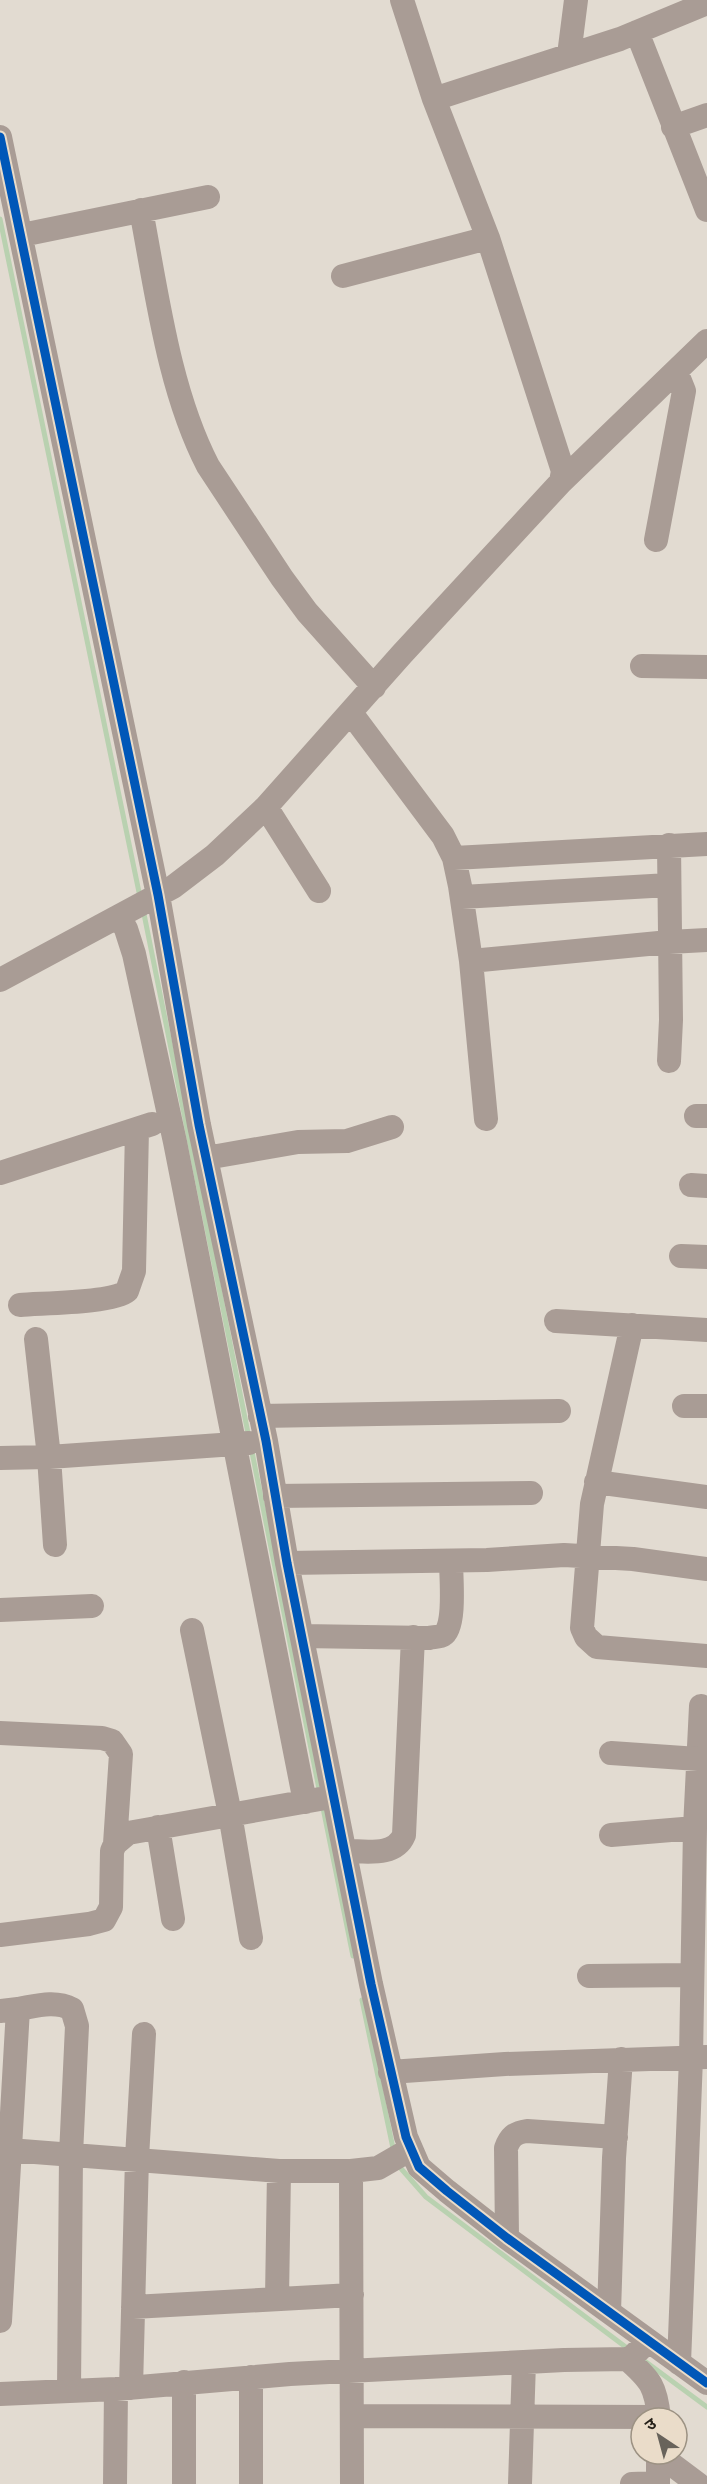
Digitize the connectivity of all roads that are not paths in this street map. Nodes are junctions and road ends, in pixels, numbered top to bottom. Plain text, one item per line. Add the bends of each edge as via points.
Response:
1 (402, 0) edge
2 (576, 0) edge
3 (707, 3) edge
4 (670, 9) edge
5 (637, 32) junction
6 (569, 55) junction
7 (434, 99) junction
8 (707, 115) edge
9 (673, 127) junction
10 (0, 137) edge
11 (208, 197) dead end
12 (141, 210) junction
13 (707, 210) edge
14 (22, 235) junction
15 (488, 238) junction
16 (343, 276) dead end
17 (707, 341) edge
18 (676, 371) junction
19 (561, 482) junction
20 (656, 540) dead end
21 (642, 666) dead end
22 (707, 668) edge
23 (374, 687) junction
24 (351, 713) junction
25 (266, 807) junction
26 (707, 844) edge
27 (669, 845) junction
28 (454, 858) junction
29 (669, 885) junction
30 (319, 891) dead end
31 (462, 897) junction
32 (137, 906) junction
33 (707, 940) edge
34 (669, 942) junction
35 (471, 961) junction
36 (1, 976) edge
37 (669, 1061) dead end
38 (170, 1118) junction
39 (486, 1119) dead end
40 (392, 1127) dead end
41 (137, 1129) junction
42 (206, 1158) junction
43 (0, 1173) edge
44 (681, 1256) dead end
45 (707, 1257) edge
46 (20, 1305) dead end
47 (556, 1321) dead end
48 (632, 1325) junction
49 (707, 1330) edge
50 (36, 1339) dead end
51 (559, 1411) dead end
52 (260, 1416) junction
53 (250, 1443) junction
54 (49, 1457) junction
55 (0, 1458) edge
56 (596, 1482) junction
57 (531, 1494) dead end
58 (275, 1496) junction
59 (707, 1497) edge
60 (55, 1545) dead end
61 (586, 1556) junction
62 (451, 1561) junction
63 (287, 1563) junction
64 (707, 1569) edge
65 (92, 1606) dead end
66 (0, 1610) edge
67 (192, 1630) dead end
68 (302, 1636) junction
69 (413, 1637) junction
70 (707, 1656) edge
71 (701, 1706) dead end
72 (0, 1733) edge
73 (611, 1753) dead end
74 (698, 1759) junction
75 (320, 1799) junction
76 (230, 1814) junction
77 (158, 1827) junction
78 (695, 1828) junction
79 (611, 1835) dead end
80 (115, 1844) junction
81 (345, 1851) junction
82 (173, 1919) dead end
83 (0, 1935) edge
84 (251, 1938) dead end
85 (691, 1975) junction
86 (589, 1976) dead end
87 (9, 2010) edge
88 (144, 2034) dead end
89 (699, 2057) edge
90 (621, 2059) junction
91 (390, 2072) junction
92 (616, 2137) junction
93 (9, 2150) junction
94 (71, 2155) junction
95 (400, 2156) junction
96 (137, 2158) junction
97 (279, 2171) junction
98 (351, 2171) junction
99 (507, 2238) junction
100 (352, 2295) junction
101 (277, 2299) junction
102 (133, 2307) junction
103 (609, 2312) junction
104 (0, 2321) edge
105 (638, 2351) junction
106 (525, 2362) junction
107 (679, 2363) junction
108 (352, 2371) junction
109 (251, 2377) junction
110 (184, 2382) junction
111 (707, 2383) edge
112 (124, 2388) junction
113 (69, 2390) junction
114 (0, 2394) edge
115 (657, 2406) edge
116 (352, 2416) junction
117 (522, 2418) junction
118 (629, 2418) edge
119 (658, 2466) edge
120 (674, 2466) edge
121 (658, 2483) edge
122 (115, 2484) edge
123 (184, 2484) edge
124 (251, 2484) edge
125 (352, 2484) edge
126 (520, 2484) edge
127 (632, 2484) edge
128 (698, 2484) edge

1 - 7 street
2 - 6 street
3 - 4 street
4 - 5 street
5 - 6 street
5 - 9 street
6 - 7 street
7 - 15 street
8 - 9 street
9 - 13 street
10 - 14 street
11 - 12 street
12 - 14 street
12 - 23 street via 170,356 198,447 282,578
14 - 32 street
15 - 16 street
15 - 19 street via 563,471
17 - 18 street
18 - 19 street
18 - 20 street via 683,383 684,399
19 - 23 street
21 - 22 street
23 - 24 street
24 - 25 street
24 - 28 street via 443,836
25 - 30 street
25 - 32 street via 215,855 173,887
26 - 27 street
27 - 28 street
27 - 29 street
28 - 31 street
29 - 31 street
29 - 34 street
31 - 35 street
32 - 36 street
32 - 38 street via 126,929
32 - 42 street
33 - 34 street
34 - 35 street
34 - 37 street
35 - 39 street
38 - 41 street
38 - 53 street
40 - 42 street via 347,1141 298,1142
41 - 43 street
41 - 46 street via 134,1271 127,1291 104,1298
42 - 52 street
44 - 45 street
47 - 48 street
48 - 49 street
48 - 56 street
50 - 54 street
51 - 52 street
52 - 53 street
53 - 54 street
53 - 58 street
53 - 75 street
54 - 55 street
54 - 60 street
56 - 59 street
56 - 61 street
57 - 58 street
58 - 63 street
61 - 62 street
61 - 64 street
61 - 70 street via 582,1628 597,1647
62 - 63 street
62 - 69 street via 449,1629 443,1635
63 - 68 street
65 - 66 street
67 - 76 street
68 - 69 street
68 - 75 street
69 - 81 street via 404,1835 400,1843 388,1850
71 - 74 street
72 - 80 street via 112,1741 121,1754
73 - 74 street
74 - 78 street
75 - 76 street
75 - 81 street
76 - 77 street
76 - 84 street
77 - 80 street via 128,1833
77 - 82 street
78 - 79 street
78 - 85 street
80 - 83 street via 111,1907 104,1920
81 - 91 street
85 - 86 street
85 - 89 street
87 - 93 street
87 - 94 street via 54,2004 72,2009 76,2016
88 - 96 street
89 - 90 street
89 - 107 street
90 - 91 street
90 - 92 street
91 - 95 street via 406,2137
92 - 99 street via 527,2131 510,2137 506,2148
92 - 103 street
93 - 94 street
93 - 104 street
94 - 96 street
94 - 113 street
95 - 98 street via 369,2170
95 - 99 street
96 - 97 street
96 - 102 street
97 - 98 street
97 - 101 street
98 - 100 street
99 - 103 street
100 - 101 street
100 - 108 street
101 - 102 street
102 - 112 street
103 - 105 street
105 - 106 street
105 - 107 street
105 - 115 street via 654,2388
106 - 108 street
106 - 117 street
107 - 111 street
108 - 109 street
108 - 116 street
109 - 110 street
109 - 124 street
110 - 112 street
110 - 123 street
112 - 113 street
112 - 122 street
113 - 114 street
116 - 117 street
116 - 125 street
117 - 118 street
117 - 126 street
119 - 121 street
120 - 128 street
121 - 127 street

